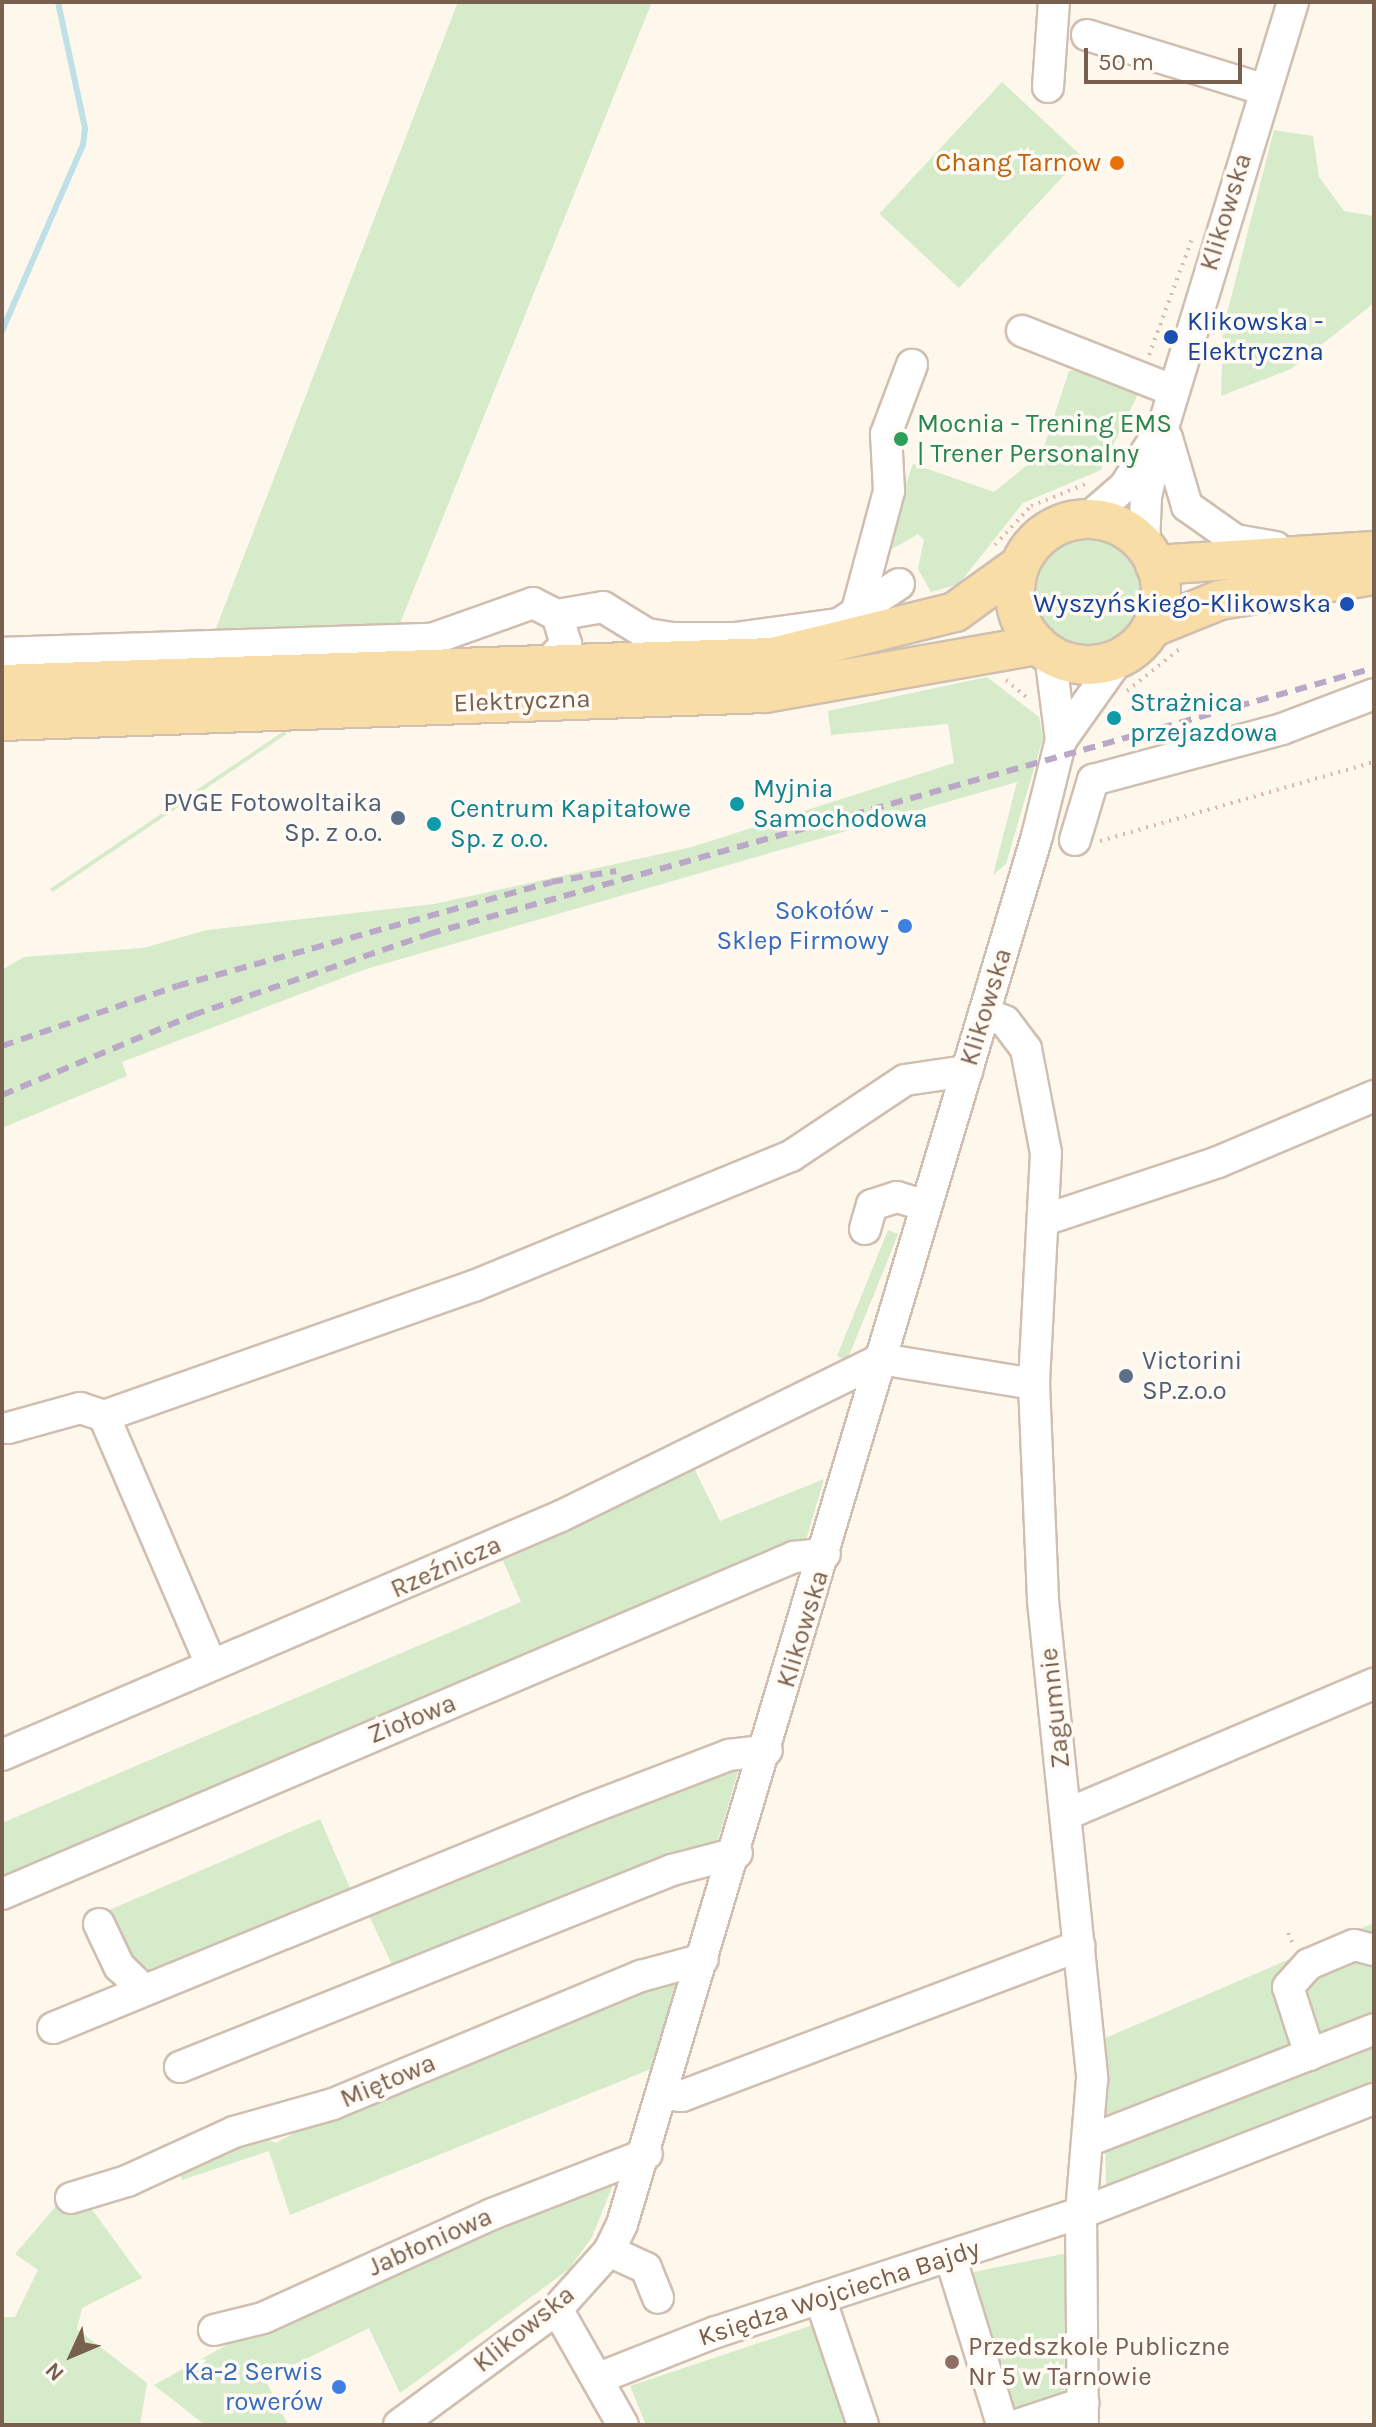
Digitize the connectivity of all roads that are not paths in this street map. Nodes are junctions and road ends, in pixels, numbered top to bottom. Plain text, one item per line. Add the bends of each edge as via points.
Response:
1 (1054, 2) edge
2 (1293, 2) edge
3 (1087, 35) dead end
4 (1048, 87) dead end
5 (1263, 89) junction
6 (1022, 331) dead end
7 (912, 365) dead end
8 (1161, 386) junction
9 (1164, 424) junction
10 (1087, 519) junction
11 (1310, 550) junction
12 (1374, 551) edge
13 (1150, 555) junction
14 (1003, 562) junction
15 (1374, 575) edge
16 (899, 584) dead end
17 (566, 615) junction
18 (855, 618) junction
19 (1151, 628) junction
20 (1044, 650) junction
21 (2, 653) edge
22 (1120, 657) junction
23 (544, 667) junction
24 (605, 667) junction
25 (2, 684) edge
26 (1374, 694) edge
27 (2, 721) edge
28 (1061, 740) junction
29 (1037, 836) junction
30 (984, 1013) junction
31 (967, 1071) junction
32 (1374, 1096) edge
33 (926, 1206) junction
34 (1044, 1220) junction
35 (865, 1229) dead end
36 (881, 1359) junction
37 (1034, 1384) junction
38 (104, 1416) junction
39 (8, 1428) dead end
40 (825, 1554) junction
41 (211, 1665) junction
42 (1374, 1684) edge
43 (767, 1750) junction
44 (2, 1755) edge
45 (1067, 1814) junction
46 (737, 1853) junction
47 (2, 1894) edge
48 (99, 1924) dead end
49 (1080, 1946) junction
50 (1374, 1950) edge
51 (703, 1959) junction
52 (142, 1988) junction
53 (53, 2028) dead end
54 (1374, 2029) edge
55 (1310, 2055) junction
56 (180, 2067) dead end
57 (665, 2094) junction
58 (1374, 2099) edge
59 (1090, 2140) junction
60 (647, 2154) junction
61 (71, 2198) dead end
62 (1081, 2213) junction
63 (609, 2251) junction
64 (950, 2256) junction
65 (658, 2298) dead end
66 (820, 2298) junction
67 (557, 2309) junction
68 (214, 2330) dead end
69 (599, 2378) junction
70 (1083, 2414) edge
71 (1002, 2424) edge
72 (399, 2425) edge
73 (623, 2425) edge
74 (863, 2425) edge
75 (1017, 2425) edge

1 - 4 street
2 - 5 street, Klikowska
3 - 5 street
5 - 8 street, Klikowska
6 - 8 street
7 - 18 street via 886,434 889,491
8 - 9 street, Klikowska
9 - 10 street, Klikowska via 1125,486
9 - 11 street via 1173,479 1201,519 1235,540
9 - 13 street, Klikowska via 1146,496
10 - 13 main road via 1113,523
10 - 14 main road via 1046,531
11 - 12 main road
11 - 13 main road
13 - 19 main road via 1161,586
14 - 20 main road via 1017,608
14 - 24 main road, Elektryczna via 973,604 872,638 773,657
15 - 19 main road via 1220,600
16 - 18 street
17 - 18 street via 603,607 647,634 693,639 771,634
17 - 21 street via 522,604 477,629 432,639
17 - 23 street via 566,644
17 - 24 street via 577,649
19 - 22 main road
20 - 22 main road via 1077,664
20 - 27 main road, Elektryczna via 765,693
20 - 28 street, Klikowska
22 - 28 street, Klikowska
23 - 24 main road, Elektryczna
23 - 25 main road, Elektryczna
26 - 29 street via 1282,729 1093,780 1086,841
28 - 29 street, Klikowska
29 - 30 street, Klikowska
30 - 31 street, Klikowska
30 - 34 street, Zagumnie via 1005,1021 1026,1049 1043,1108
31 - 33 street, Klikowska
31 - 38 street via 905,1080 791,1156 626,1227
32 - 34 street via 1218,1162
33 - 35 street via 897,1197 872,1205
33 - 36 street, Klikowska
34 - 37 street, Zagumnie
36 - 37 street
36 - 40 street, Klikowska
36 - 41 street, Rzeźnicza via 561,1516
37 - 45 street, Zagumnie via 1043,1601
38 - 39 street via 80,1408
38 - 41 street
40 - 43 street, Klikowska
40 - 47 street, Ziołowa via 794,1557 181,1812
41 - 44 street, Rzeźnicza
42 - 45 street
43 - 46 street, Klikowska
43 - 52 street via 729,1755
45 - 49 street, Zagumnie
46 - 51 street, Klikowska
46 - 56 street via 672,1870
48 - 52 street via 119,1966
49 - 57 street via 682,2096
49 - 59 street, Zagumnie
50 - 55 street via 1354,1945 1309,1964 1288,1987
51 - 57 street, Klikowska
51 - 61 street, Miętowa via 641,1976 333,2104 234,2132
52 - 53 street
54 - 55 street
55 - 59 street
57 - 60 street, Klikowska
58 - 62 street, Księdza Wojciecha Bajdy
59 - 62 street, Zagumnie
60 - 63 street, Klikowska
60 - 68 street, Jabłoniowa via 492,2214 263,2318
62 - 64 street, Księdza Wojciecha Bajdy
62 - 70 street, Zagumnie
63 - 65 street via 646,2268
63 - 67 street, Klikowska
64 - 66 street, Księdza Wojciecha Bajdy
64 - 71 street
66 - 69 street, Księdza Wojciecha Bajdy
66 - 74 street
67 - 69 street
67 - 72 street, Klikowska
69 - 73 street
70 - 75 street

